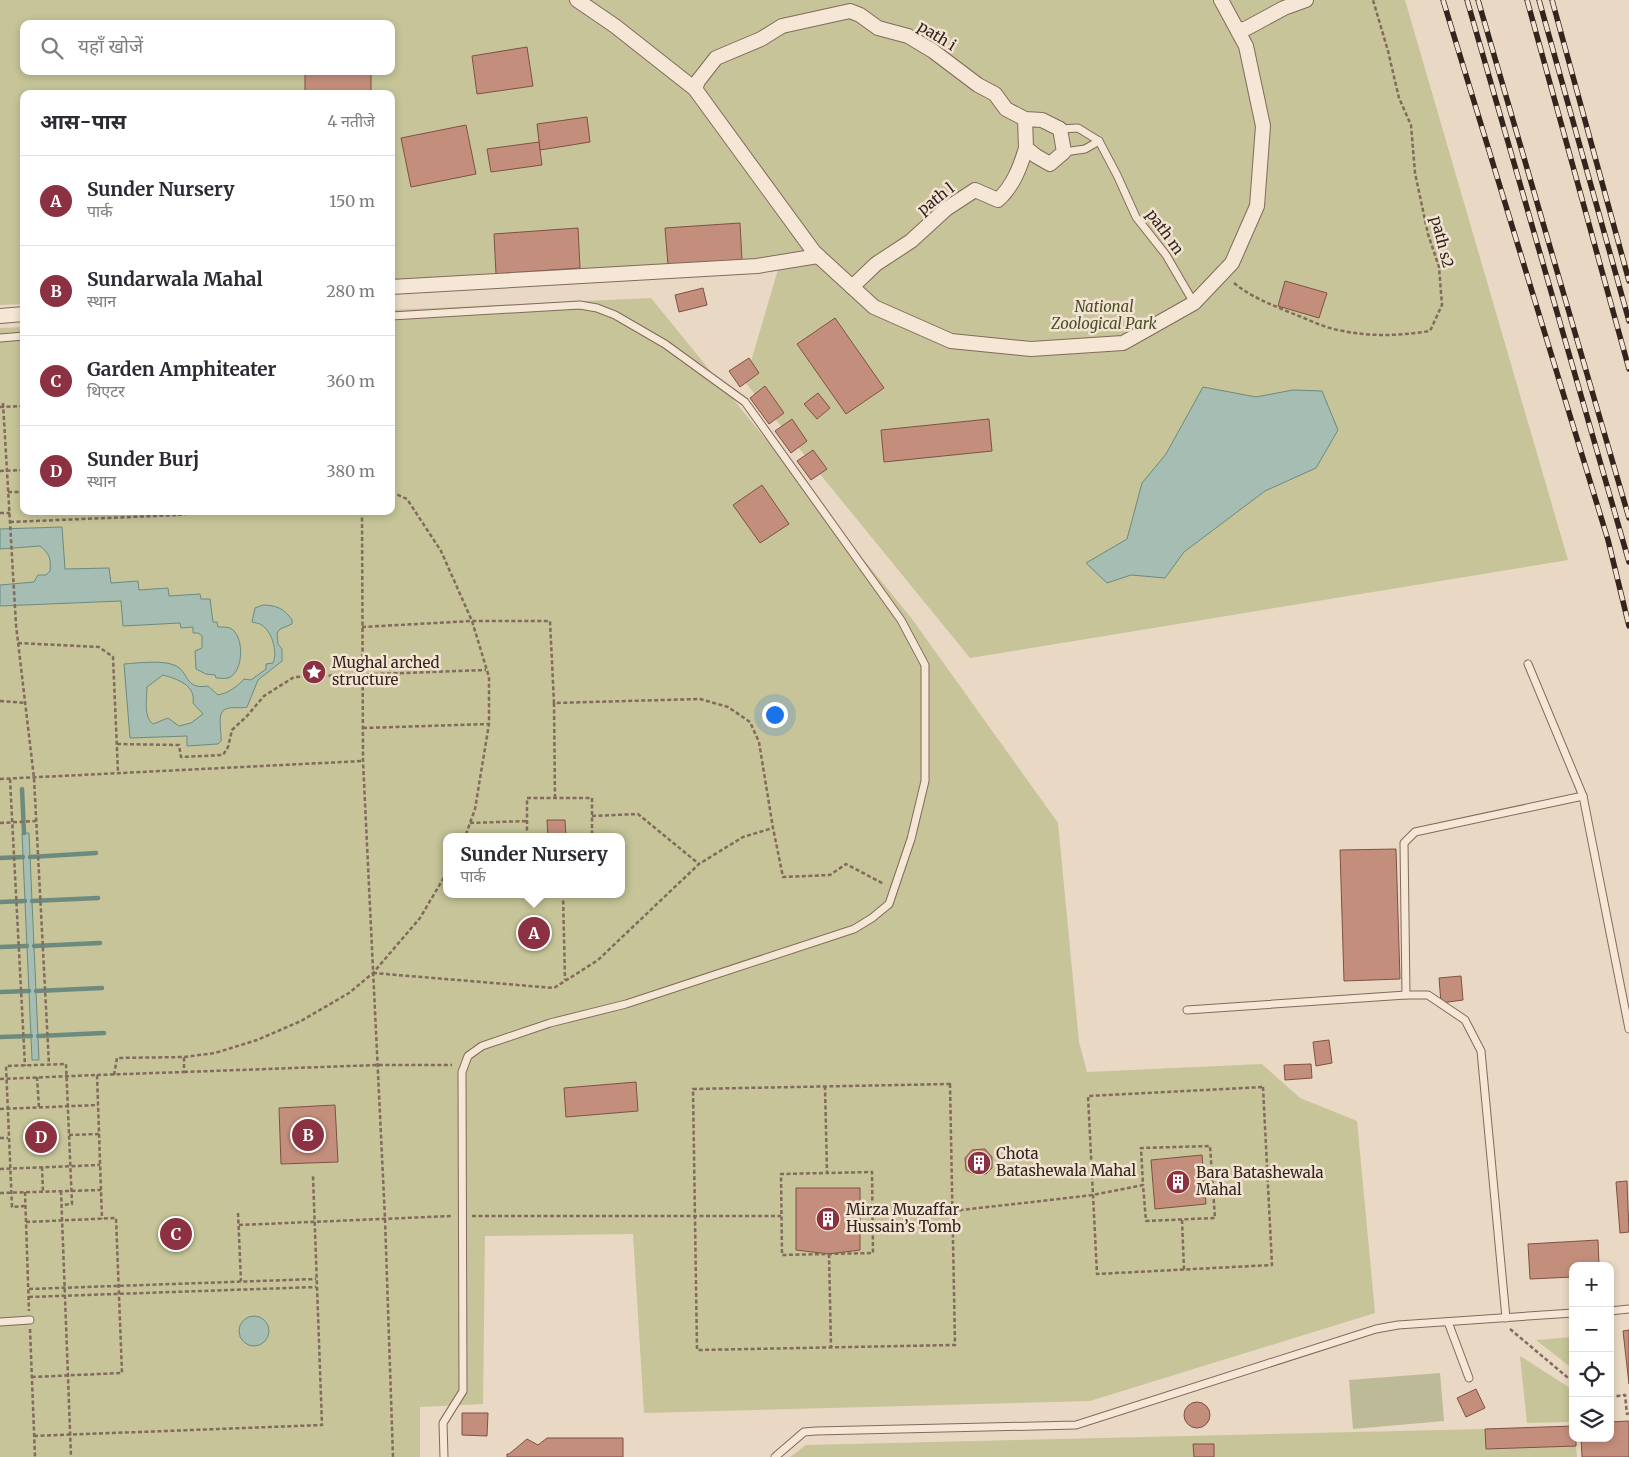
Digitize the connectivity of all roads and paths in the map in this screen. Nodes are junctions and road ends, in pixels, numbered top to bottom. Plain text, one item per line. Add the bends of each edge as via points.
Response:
1 (577, 0) edge
2 (1222, 0) edge
3 (1306, 0) edge
4 (1373, 0) edge
5 (1238, 31) junction
6 (695, 89) junction
7 (1025, 119) junction
8 (1060, 129) junction
9 (1099, 141) junction
10 (1026, 148) junction
11 (1064, 152) junction
12 (818, 256) junction
13 (1222, 273) junction
14 (395, 287) edge
15 (852, 287) junction
16 (1194, 303) junction
17 (20, 314) edge
18 (0, 316) edge
19 (395, 316) edge
20 (20, 336) edge
21 (0, 338) edge
22 (2, 405) edge
23 (20, 406) edge
24 (20, 470) edge
25 (0, 471) edge
26 (6, 471) junction
27 (8, 492) junction
28 (20, 492) edge
29 (395, 494) edge
30 (10, 512) junction
31 (0, 513) edge
32 (141, 515) edge
33 (362, 515) edge
34 (10, 522) junction
35 (472, 621) junction
36 (362, 627) junction
37 (18, 642) junction
38 (1528, 664) dead end
39 (486, 670) junction
40 (363, 674) junction
41 (0, 701) edge
42 (26, 703) junction
43 (554, 703) junction
44 (490, 724) junction
45 (363, 728) junction
46 (117, 744) junction
47 (363, 761) junction
48 (118, 773) junction
49 (34, 778) junction
50 (0, 779) edge
51 (10, 779) junction
52 (1582, 796) junction
53 (555, 798) junction
54 (592, 816) junction
55 (36, 821) junction
56 (527, 821) junction
57 (13, 822) junction
58 (0, 823) edge
59 (470, 823) junction
60 (773, 828) junction
61 (466, 833) edge
62 (527, 833) edge
63 (592, 833) edge
64 (699, 864) junction
65 (443, 879) edge
66 (894, 889) junction
67 (563, 898) edge
68 (372, 973) junction
69 (565, 980) junction
70 (1406, 994) junction
71 (1187, 1010) dead end
72 (1629, 1029) edge
73 (184, 1057) junction
74 (49, 1065) junction
75 (464, 1065) junction
76 (26, 1066) junction
77 (377, 1066) junction
78 (184, 1072) junction
79 (97, 1075) junction
80 (114, 1075) junction
81 (67, 1076) junction
82 (38, 1077) junction
83 (6, 1078) junction
84 (0, 1079) edge
85 (825, 1086) junction
86 (98, 1106) junction
87 (68, 1107) junction
88 (38, 1108) junction
89 (0, 1109) edge
90 (8, 1109) junction
91 (99, 1134) junction
92 (69, 1135) junction
93 (0, 1138) edge
94 (9, 1138) junction
95 (100, 1165) junction
96 (70, 1166) junction
97 (42, 1167) junction
98 (10, 1168) junction
99 (0, 1169) edge
100 (827, 1173) junction
101 (312, 1176) dead end
102 (1267, 1176) junction
103 (1212, 1179) junction
104 (1143, 1185) junction
105 (101, 1190) junction
106 (61, 1191) junction
107 (71, 1191) junction
108 (43, 1192) junction
109 (0, 1193) edge
110 (11, 1193) junction
111 (1093, 1195) junction
112 (62, 1205) junction
113 (25, 1206) dead end
114 (953, 1210) junction
115 (238, 1213) dead end
116 (462, 1216) junction
117 (695, 1216) junction
118 (781, 1216) junction
119 (102, 1219) junction
120 (385, 1219) junction
121 (62, 1220) junction
122 (1182, 1220) junction
123 (26, 1222) dead end
124 (314, 1222) junction
125 (239, 1225) junction
126 (829, 1254) junction
127 (1184, 1270) junction
128 (316, 1279) junction
129 (241, 1282) junction
130 (119, 1286) junction
131 (316, 1287) junction
132 (64, 1288) junction
133 (28, 1289) dead end
134 (119, 1294) junction
135 (65, 1296) junction
136 (29, 1297) dead end
137 (1629, 1309) edge
138 (1614, 1310) edge
139 (1569, 1313) edge
140 (1498, 1318) junction
141 (1506, 1318) junction
142 (30, 1320) dead end
143 (0, 1322) edge
144 (1448, 1322) junction
145 (831, 1347) junction
146 (68, 1375) junction
147 (32, 1377) dead end
148 (1469, 1378) dead end
149 (1569, 1379) edge
150 (1614, 1396) edge
151 (1629, 1414) edge
152 (70, 1435) junction
153 (34, 1436) dead end
154 (71, 1457) edge
155 (392, 1457) edge
156 (444, 1457) edge
157 (775, 1457) edge

1 - 6 street
2 - 5 street
3 - 5 street
4 - 13 path, path s2 via 1399,98 1411,125 1416,181 1438,267 1442,305 1430,331 1381,336 1337,330 1247,294
5 - 13 street via 1246,46 1263,126 1257,206 1232,263
6 - 7 street, path i via 698,80 716,58 761,39 782,26 850,11 878,28 908,36 933,51 978,86 995,94 1006,109
6 - 12 street
7 - 8 street, path i via 1042,120
7 - 10 street
8 - 9 lane via 1078,128
8 - 11 street
9 - 11 lane via 1085,149
9 - 16 lane, path m via 1136,217 1166,254
10 - 11 street via 1050,164
10 - 15 street, path l via 1015,178 998,200 975,190 946,209 911,241 876,264
12 - 14 street via 757,266
12 - 15 street
13 - 16 street
15 - 16 street via 874,307 951,340 1031,349 1123,343
17 - 18 street
19 - 66 lane via 580,305 597,308 666,344 745,402 901,620 925,665 925,782
20 - 21 lane
22 - 23 path
22 - 26 path
24 - 26 path
25 - 26 path
26 - 27 path
27 - 28 path
27 - 30 path
29 - 35 path via 407,500 441,551
30 - 31 path
30 - 34 path
32 - 34 path
33 - 36 path
34 - 37 path
35 - 36 path
35 - 39 path
35 - 43 path via 550,621
36 - 40 path
37 - 42 path
37 - 46 path via 98,646 113,657
38 - 52 lane
39 - 40 path
39 - 44 path
40 - 45 path
40 - 46 path via 294,677 264,696 232,730 223,755 181,757 179,745
41 - 42 path
42 - 49 path
43 - 53 path
43 - 60 path via 700,699 728,707 750,722 759,742
44 - 45 path
44 - 59 path
45 - 47 path
46 - 48 path
47 - 48 path
47 - 68 path
48 - 49 path
49 - 51 path
49 - 55 path
50 - 51 path
51 - 57 path
52 - 70 lane via 1415,832 1410,836 1404,843
52 - 72 lane
53 - 54 path via 592,798
53 - 56 path via 526,798
54 - 63 path
54 - 64 path via 638,814
55 - 57 path
55 - 74 path
56 - 59 path
56 - 62 path
57 - 58 path
57 - 76 path
59 - 61 path
60 - 64 path via 743,837
60 - 66 path via 783,877 830,875 846,864
64 - 69 path via 598,960
65 - 68 path via 420,918
66 - 75 lane via 889,904 854,928 626,1004 550,1023 482,1046 468,1056
67 - 69 path
68 - 69 path via 554,988
68 - 73 path via 349,993 266,1037 215,1053
68 - 77 path
70 - 71 lane
70 - 141 lane via 1428,994 1465,1020 1481,1051
73 - 78 path
73 - 80 path via 117,1058
74 - 76 path
74 - 81 path via 66,1064
75 - 77 path
75 - 116 lane
76 - 83 path via 6,1066
77 - 78 path
77 - 120 path
78 - 80 path
79 - 80 path
79 - 81 path
79 - 86 path
81 - 82 path
81 - 87 path
82 - 83 path
82 - 88 path
83 - 84 path
83 - 90 path
85 - 100 path
85 - 114 path via 950,1084
85 - 117 path via 692,1089
86 - 87 path
86 - 91 path
87 - 88 path
87 - 92 path
88 - 90 path
89 - 90 path
90 - 94 path
91 - 92 path
91 - 95 path
92 - 96 path
93 - 94 path
94 - 98 path
95 - 96 path
95 - 105 path
96 - 97 path
96 - 107 path
97 - 98 path
97 - 108 path
98 - 99 path
98 - 110 path
100 - 118 path via 781,1174
100 - 126 path via 872,1172 873,1253
101 - 124 path
102 - 103 path
102 - 111 path via 1262,1088 1088,1096
102 - 127 path via 1272,1265
103 - 104 path via 1210,1146 1141,1148
103 - 122 path via 1215,1218
104 - 111 path
104 - 122 path via 1146,1221
105 - 107 path
105 - 119 path
106 - 107 path
106 - 108 path
106 - 112 path
107 - 112 path via 72,1204
108 - 110 path
109 - 110 path
110 - 113 path via 12,1207
111 - 114 path
111 - 127 path via 1097,1274
112 - 121 path
114 - 145 path via 955,1345
115 - 125 path
116 - 117 path
116 - 120 path
116 - 156 lane via 463,1391 443,1423
117 - 118 path
117 - 145 path via 697,1350
118 - 126 path via 782,1255
119 - 121 path
119 - 130 path via 116,1218
120 - 124 path
120 - 155 path
121 - 123 path
121 - 132 path
122 - 127 path
124 - 125 path
124 - 128 path
125 - 129 path
126 - 145 path
128 - 129 path
128 - 131 path
129 - 130 path
130 - 132 path
130 - 134 path
131 - 134 path
131 - 152 path via 322,1425
132 - 133 path
132 - 135 path
134 - 135 path
134 - 146 path via 122,1373
135 - 136 path
135 - 146 path
137 - 138 lane
139 - 141 lane
140 - 141 lane
140 - 144 lane
140 - 149 path
142 - 143 lane
144 - 148 lane
144 - 157 lane via 1376,1329 1076,1425 804,1432
146 - 147 path
146 - 152 path
150 - 151 path via 1625,1395
152 - 153 path
152 - 154 path

